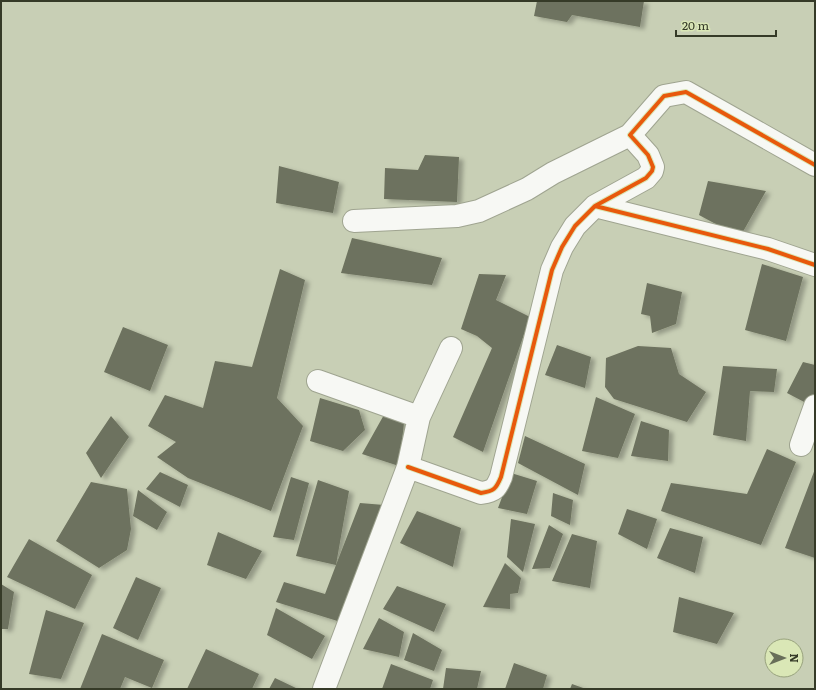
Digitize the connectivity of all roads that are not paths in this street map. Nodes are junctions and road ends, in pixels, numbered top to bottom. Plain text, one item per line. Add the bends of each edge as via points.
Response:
1 (630, 135) junction
2 (815, 165) edge
3 (595, 206) junction
4 (354, 221) dead end
5 (815, 265) edge
6 (451, 348) dead end
7 (318, 381) dead end
8 (815, 406) edge
9 (419, 417) junction
10 (801, 445) dead end
11 (408, 467) junction
12 (324, 689) edge

1 - 2 street via 664,96 686,92
1 - 3 street via 648,155 653,166 652,172 646,178
1 - 4 street via 480,211 457,216
3 - 5 street via 768,249
3 - 11 street via 575,226 562,246 552,270 498,486 492,491 481,493
6 - 9 street
7 - 9 street
8 - 10 street
9 - 11 street
11 - 12 street

